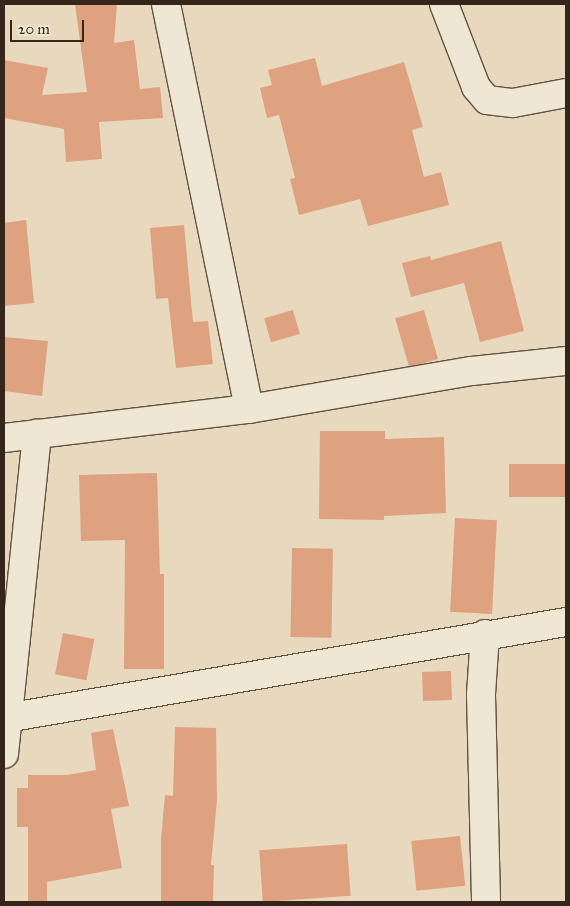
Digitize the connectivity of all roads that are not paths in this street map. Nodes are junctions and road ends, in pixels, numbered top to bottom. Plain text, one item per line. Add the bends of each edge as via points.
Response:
1 (166, 4) edge
2 (444, 4) edge
3 (566, 93) edge
4 (566, 361) edge
5 (249, 409) junction
6 (37, 434) junction
7 (4, 438) edge
8 (566, 622) edge
9 (485, 634) junction
10 (6, 701) edge
11 (4, 754) edge
12 (486, 902) edge

1 - 5 street
2 - 3 street via 476,87 487,100 513,103
4 - 5 street via 472,371
5 - 6 street
6 - 7 street
6 - 10 street
8 - 9 street
9 - 10 street
9 - 12 street via 481,704
10 - 11 street

